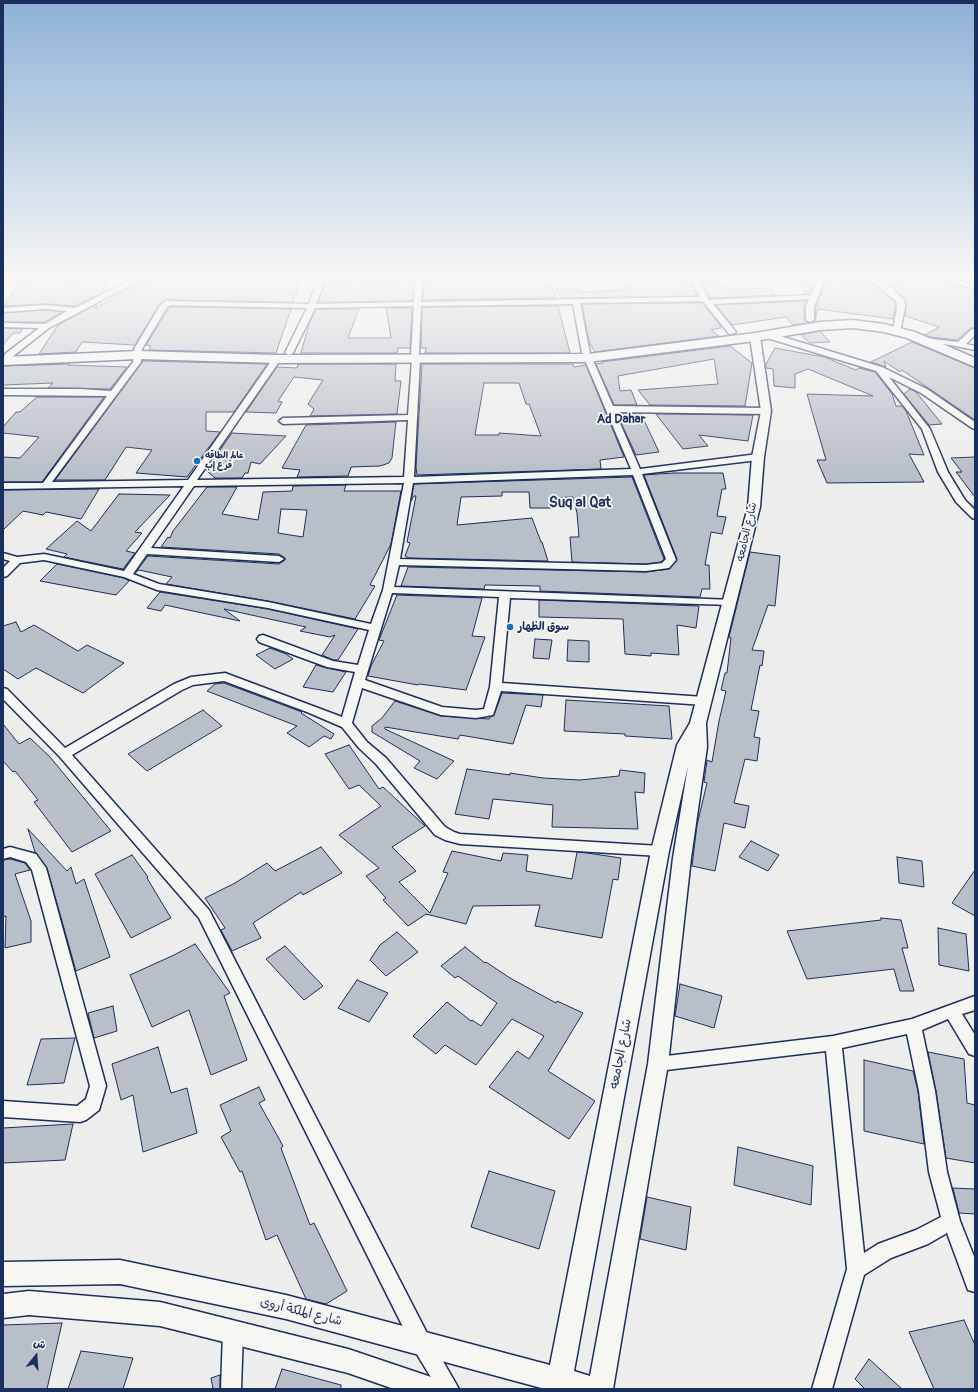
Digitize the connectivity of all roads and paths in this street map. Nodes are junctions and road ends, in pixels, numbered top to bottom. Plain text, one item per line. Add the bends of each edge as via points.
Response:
1 (26, 342) edge
2 (144, 342) edge
3 (294, 342) edge
4 (417, 342) edge
5 (584, 342) edge
6 (673, 342) edge
7 (706, 342) edge
8 (761, 342) edge
9 (782, 342) edge
10 (928, 342) edge
11 (942, 342) edge
12 (962, 342) edge
13 (960, 344) junction
14 (975, 348) edge
15 (138, 352) junction
16 (289, 353) junction
17 (587, 355) junction
18 (416, 356) junction
19 (5, 358) edge
20 (277, 359) junction
21 (975, 363) edge
22 (879, 369) junction
23 (3, 392) edge
24 (114, 394) junction
25 (610, 409) junction
26 (766, 411) junction
27 (413, 417) junction
28 (975, 418) edge
29 (965, 419) junction
30 (284, 421) dead end
31 (975, 426) edge
32 (758, 457) junction
33 (637, 472) junction
34 (409, 480) junction
35 (190, 482) junction
36 (3, 486) edge
37 (45, 486) junction
38 (975, 516) edge
39 (143, 551) junction
40 (3, 556) edge
41 (279, 559) dead end
42 (17, 560) junction
43 (394, 562) junction
44 (3, 574) edge
45 (127, 575) junction
46 (388, 590) junction
47 (505, 594) junction
48 (730, 602) junction
49 (375, 628) junction
50 (263, 639) dead end
51 (362, 669) junction
52 (358, 682) junction
53 (496, 687) junction
54 (3, 692) edge
55 (704, 701) junction
56 (698, 723) junction
57 (346, 724) junction
58 (64, 754) junction
59 (660, 851) junction
60 (3, 854) edge
61 (975, 1003) edge
62 (951, 1011) junction
63 (913, 1026) junction
64 (833, 1043) junction
65 (975, 1049) edge
66 (658, 1064) junction
67 (3, 1109) edge
68 (951, 1221) junction
69 (856, 1269) junction
70 (3, 1274) edge
71 (975, 1283) edge
72 (3, 1306) edge
73 (233, 1332) junction
74 (422, 1344) junction
75 (559, 1385) edge
76 (231, 1389) edge
77 (431, 1389) edge
78 (449, 1389) edge
79 (593, 1389) edge
80 (600, 1389) edge
81 (822, 1389) edge

1 - 19 street
2 - 15 street
3 - 16 street
4 - 18 street
5 - 17 street
6 - 17 main road
7 - 17 main road
8 - 26 street, شارع الجامعه
9 - 22 street
10 - 21 main road
11 - 13 street
12 - 13 street
13 - 14 street
15 - 16 main road
15 - 19 main road
15 - 20 main road
15 - 24 street via 137,362
16 - 18 main road
17 - 18 main road
17 - 25 street
18 - 20 main road
18 - 27 street
20 - 35 street
22 - 29 street via 924,391
22 - 38 street via 926,429 943,472 961,502
23 - 24 street via 64,391
24 - 37 street
25 - 26 street
25 - 33 street
26 - 32 street, شارع الجامعه
27 - 30 street
27 - 34 street
28 - 29 street
29 - 31 street
32 - 33 street
32 - 48 street, شارع الجامعه via 754,507
33 - 34 street
33 - 43 street via 671,560 665,566 646,568
34 - 35 street
34 - 43 street
35 - 37 street
35 - 39 street
36 - 37 street
39 - 41 street
39 - 45 street
40 - 42 street
42 - 44 street
42 - 45 street via 44,556
43 - 46 street
45 - 49 street via 157,587 268,605
46 - 47 street
46 - 49 street
47 - 48 street
47 - 53 street
48 - 55 street, شارع الجامعه
49 - 51 street
50 - 51 street via 331,664
51 - 52 street
52 - 53 street via 441,711 476,714 490,712
52 - 57 street
53 - 55 street
54 - 58 street
55 - 56 street, شارع الجامعه
56 - 59 street, شارع الجامعه via 686,744
56 - 66 street, شارع الجامعه via 699,747 682,858
57 - 58 street via 225,677 191,681 178,687
57 - 59 street via 440,830 450,836 460,839
58 - 74 street via 204,914
59 - 75 street, شارع الجامعه
60 - 67 street via 10,852 31,858 39,868 98,1086 93,1104 80,1114
61 - 62 street
62 - 63 street
62 - 65 street
63 - 64 street
63 - 68 street via 927,1091 938,1172
64 - 66 street
64 - 69 street
66 - 80 street, شارع الجامعه
68 - 69 street via 921,1237 885,1251
68 - 71 street
69 - 81 street
70 - 74 street, شارع الملكة أروى via 120,1272 286,1307
72 - 73 street via 29,1303 160,1314
73 - 76 street
73 - 77 street via 348,1361
74 - 75 street, شارع الملكة أروى
74 - 78 street
75 - 79 street, شارع الملكة أروى

